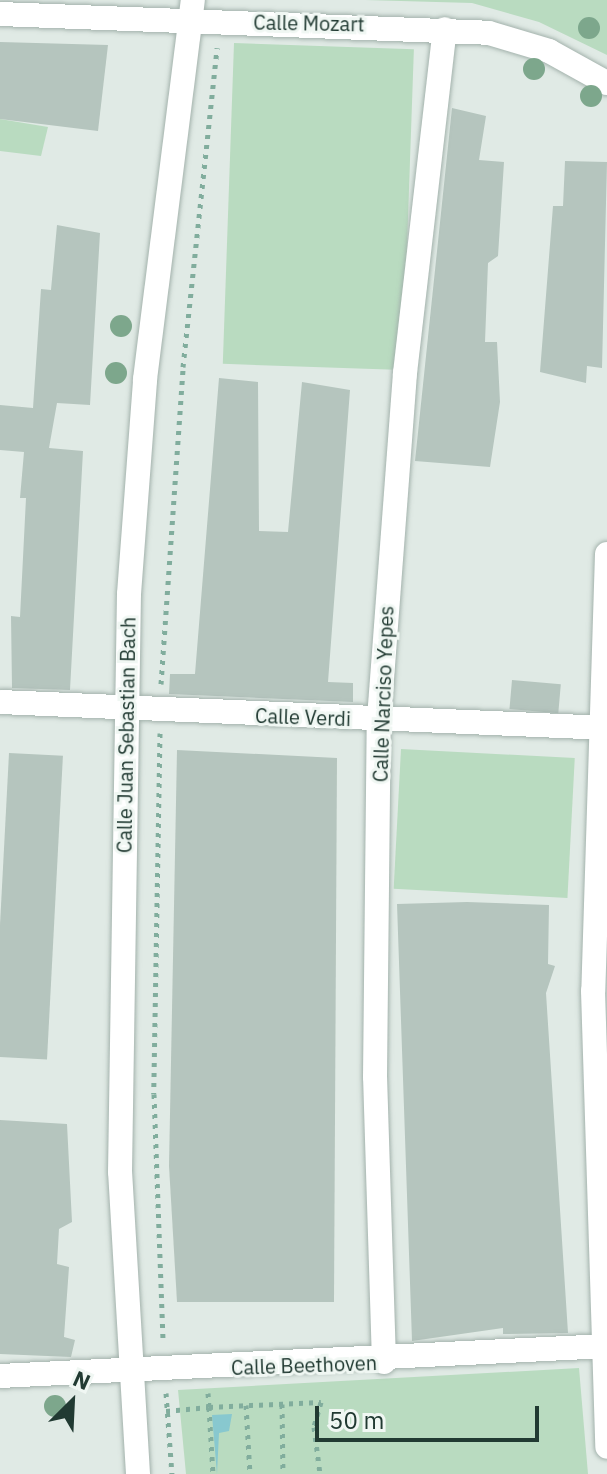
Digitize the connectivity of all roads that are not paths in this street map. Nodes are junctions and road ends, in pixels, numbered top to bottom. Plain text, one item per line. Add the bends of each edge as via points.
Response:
1 (192, 10) edge
2 (0, 14) edge
3 (445, 29) junction
4 (607, 83) edge
5 (607, 554) edge
6 (0, 702) edge
7 (126, 710) junction
8 (379, 719) junction
9 (602, 728) edge
10 (604, 1347) edge
11 (384, 1362) junction
12 (130, 1372) junction
13 (0, 1376) edge
14 (607, 1447) edge
15 (138, 1474) edge

1 - 2 street, Calle Mozart
1 - 3 street, Calle Mozart
1 - 7 street, Calle Juan Sebastian Bach via 145,379
3 - 4 street, Calle Mozart via 549,51
3 - 8 street, Calle Narciso Yepes via 406,359
5 - 9 street
6 - 7 street, Calle Verdi
7 - 8 street, Calle Verdi
7 - 12 street, Calle Juan Sebastian Bach via 120,1172
8 - 9 street, Calle Verdi
8 - 11 street, Calle Narciso Yepes via 375,1077
9 - 10 street
10 - 11 street, Calle Beethoven
10 - 14 street
11 - 12 street, Calle Beethoven via 206,1374
12 - 13 street, Calle Beethoven
12 - 15 street, Calle Juan Sebastian Bach

